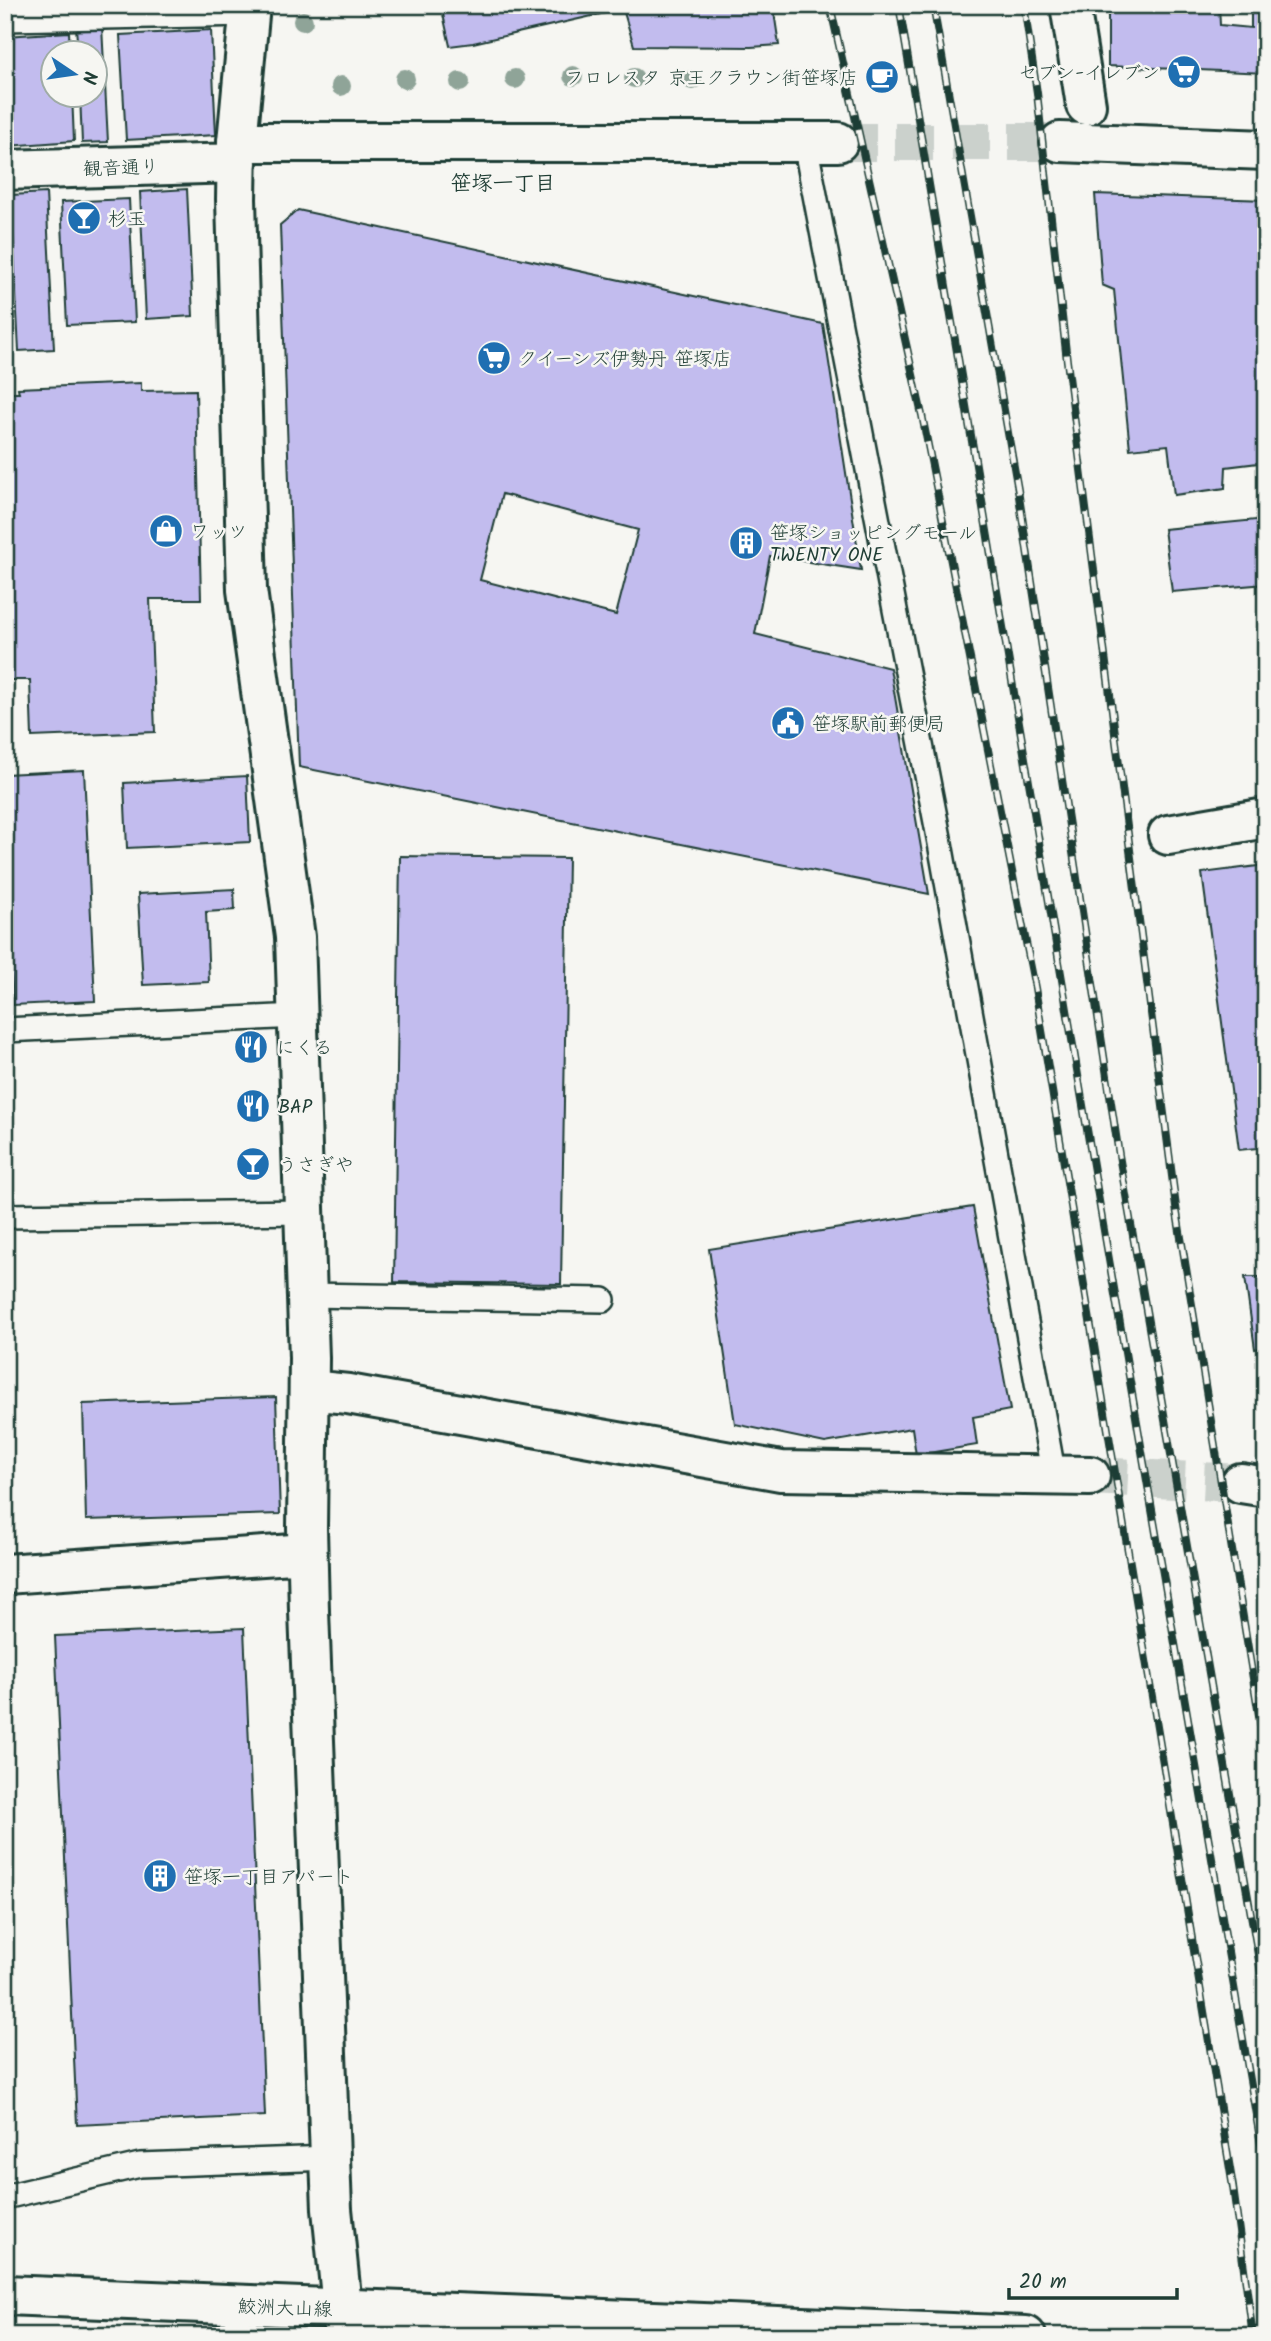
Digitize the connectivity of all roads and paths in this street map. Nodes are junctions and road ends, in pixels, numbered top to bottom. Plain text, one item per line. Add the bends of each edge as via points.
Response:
1 (1070, 5) edge
2 (250, 10) edge
3 (5, 19) edge
4 (1086, 106) dead end
5 (821, 142) joint
6 (1060, 142) tunnel mouth
7 (1266, 150) edge
8 (237, 153) junction
9 (5, 170) edge
10 (1266, 818) edge
11 (1168, 835) dead end
12 (298, 1016) junction
13 (5, 1030) edge
14 (305, 1212) junction
15 (5, 1216) edge
16 (307, 1295) junction
17 (603, 1300) dead end
18 (309, 1390) junction
19 (1072, 1477) joint
20 (307, 1553) junction
21 (5, 1574) edge
22 (331, 2158) junction
23 (5, 2197) edge
24 (5, 2295) edge
25 (344, 2323) edge
26 (1026, 2336) edge

1 - 4 street
2 - 3 lane
2 - 8 street
5 - 8 street, 観音通り
5 - 19 lane via 940,843
6 - 7 street
8 - 9 street, 観音通り
8 - 12 street via 247,590 295,937
10 - 11 street
12 - 13 lane
12 - 14 street
14 - 15 lane
14 - 16 street
16 - 17 lane
16 - 18 street
18 - 19 street via 781,1471
18 - 20 street
20 - 21 street
20 - 22 street
22 - 23 lane via 140,2165
22 - 25 street
24 - 25 street, 鮫洲大山線
25 - 26 street, 鮫洲大山線

